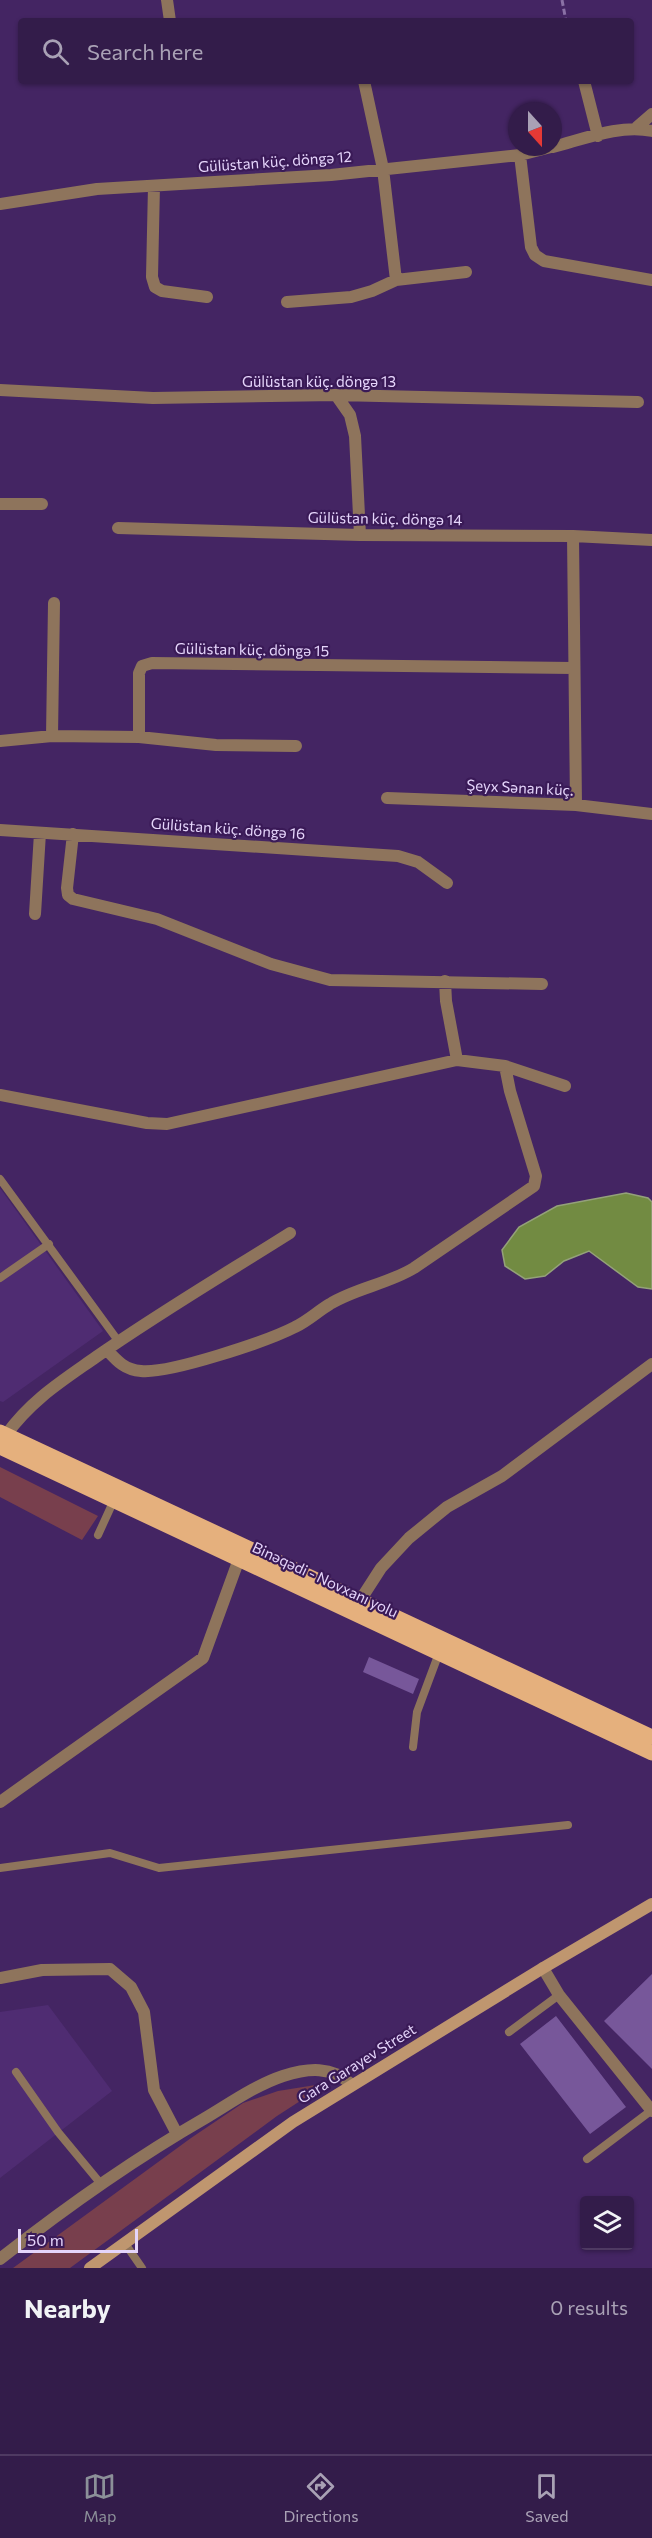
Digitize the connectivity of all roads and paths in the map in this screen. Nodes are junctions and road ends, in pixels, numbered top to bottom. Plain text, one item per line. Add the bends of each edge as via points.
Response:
1 (168, 0) edge
2 (562, 0) edge
3 (170, 18) edge
4 (565, 18) edge
5 (365, 84) edge
6 (585, 84) edge
7 (652, 114) edge
8 (637, 127) junction
9 (652, 130) edge
10 (598, 136) junction
11 (562, 145) edge
12 (510, 156) edge
13 (520, 156) edge
14 (383, 169) junction
15 (154, 186) junction
16 (0, 204) edge
17 (466, 272) dead end
18 (396, 280) junction
19 (652, 280) edge
20 (207, 297) dead end
21 (287, 303) dead end
22 (0, 390) edge
23 (336, 395) junction
24 (638, 402) dead end
25 (0, 504) edge
26 (42, 504) dead end
27 (118, 528) dead end
28 (360, 535) junction
29 (573, 536) junction
30 (652, 540) edge
31 (54, 603) dead end
32 (573, 668) junction
33 (52, 736) junction
34 (139, 737) junction
35 (0, 741) edge
36 (296, 746) dead end
37 (387, 798) dead end
38 (576, 806) junction
39 (652, 813) edge
40 (0, 830) edge
41 (40, 832) junction
42 (73, 834) junction
43 (447, 883) dead end
44 (35, 915) dead end
45 (445, 981) junction
46 (542, 984) dead end
47 (457, 1060) junction
48 (505, 1066) junction
49 (565, 1086) dead end
50 (0, 1096) edge
51 (0, 1179) edge
52 (290, 1233) dead end
53 (49, 1244) junction
54 (0, 1278) edge
55 (119, 1342) junction
56 (107, 1350) junction
57 (652, 1364) edge
58 (2, 1438) edge
59 (114, 1500) junction
60 (98, 1535) dead end
61 (239, 1559) junction
62 (361, 1599) junction
63 (439, 1653) junction
64 (652, 1737) edge
65 (413, 1747) dead end
66 (652, 1754) edge
67 (0, 1802) edge
68 (568, 1825) dead end
69 (0, 1868) edge
70 (652, 1904) edge
71 (543, 1968) junction
72 (0, 1978) edge
73 (559, 1995) junction
74 (509, 2032) dead end
75 (16, 2072) dead end
76 (351, 2084) junction
77 (652, 2110) edge
78 (177, 2134) junction
79 (587, 2159) dead end
80 (101, 2184) junction
81 (124, 2242) junction
82 (0, 2259) edge
83 (90, 2268) edge
84 (142, 2268) edge

1 - 3 street
2 - 4 path
5 - 14 street
6 - 10 street
7 - 8 street
8 - 9 street, Gülüstan küç. döngə 12
8 - 10 street, Gülüstan küç. döngə 12
10 - 11 street, Gülüstan küç. döngə 12
12 - 14 street, Gülüstan küç. döngə 12
13 - 19 street via 535,255 544,261
14 - 15 street, Gülüstan küç. döngə 12
14 - 18 street
15 - 16 street, Gülüstan küç. döngə 12 via 97,189
15 - 20 street via 155,287
17 - 18 street
18 - 21 street via 351,297
22 - 23 street, Gülüstan küç. döngə 13 via 153,398
23 - 24 street, Gülüstan küç. döngə 13
23 - 28 street via 350,415 355,436
25 - 26 street
27 - 28 street, Gülüstan küç. döngə 14
28 - 29 street, Gülüstan küç. döngə 14
29 - 30 street, Gülüstan küç. döngə 14
29 - 32 street
31 - 33 street
32 - 34 street, Gülüstan küç. döngə 15 via 152,663 142,666 139,673
32 - 38 street
33 - 34 street
33 - 35 street
34 - 36 street via 216,745
37 - 38 street, Şeyx Sənan küç.
38 - 39 street, Şeyx Sənan küç.
40 - 41 street, Gülüstan küç. döngə 16
41 - 42 street, Gülüstan küç. döngə 16
41 - 44 street
42 - 43 street, Gülüstan küç. döngə 16 via 398,856 418,862
42 - 45 street via 67,888 73,899 157,919 270,964 330,980
45 - 46 street
45 - 47 street
47 - 48 street
47 - 50 street via 167,1124
48 - 49 street
48 - 56 street via 536,1176 534,1186 397,1278 330,1304 275,1336 168,1369 149,1371 120,1365
51 - 53 lane
52 - 55 street
53 - 54 lane
53 - 55 lane
55 - 56 street
56 - 58 street via 38,1398
57 - 62 street via 502,1476 447,1507 409,1538 381,1568
58 - 59 main road, Binəqədi - Novxanı yolu
58 - 62 main road
59 - 60 lane
59 - 61 main road, Binəqədi - Novxanı yolu
61 - 63 main road, Binəqədi - Novxanı yolu
61 - 67 street via 203,1658
62 - 64 main road
63 - 65 lane via 417,1712
63 - 66 main road, Binəqədi - Novxanı yolu
68 - 69 lane via 159,1868 110,1853
70 - 71 street, Gara Garayev Street
71 - 73 street
71 - 76 street, Gara Garayev Street
72 - 78 street via 42,1970 110,1969 132,1987 144,2012 154,2090
73 - 74 lane
73 - 77 street
75 - 80 lane
76 - 78 street via 332,2071 285,2075
76 - 81 street, Gara Garayev Street
77 - 79 lane
78 - 80 street
80 - 82 street
81 - 83 street, Gara Garayev Street
81 - 84 lane

